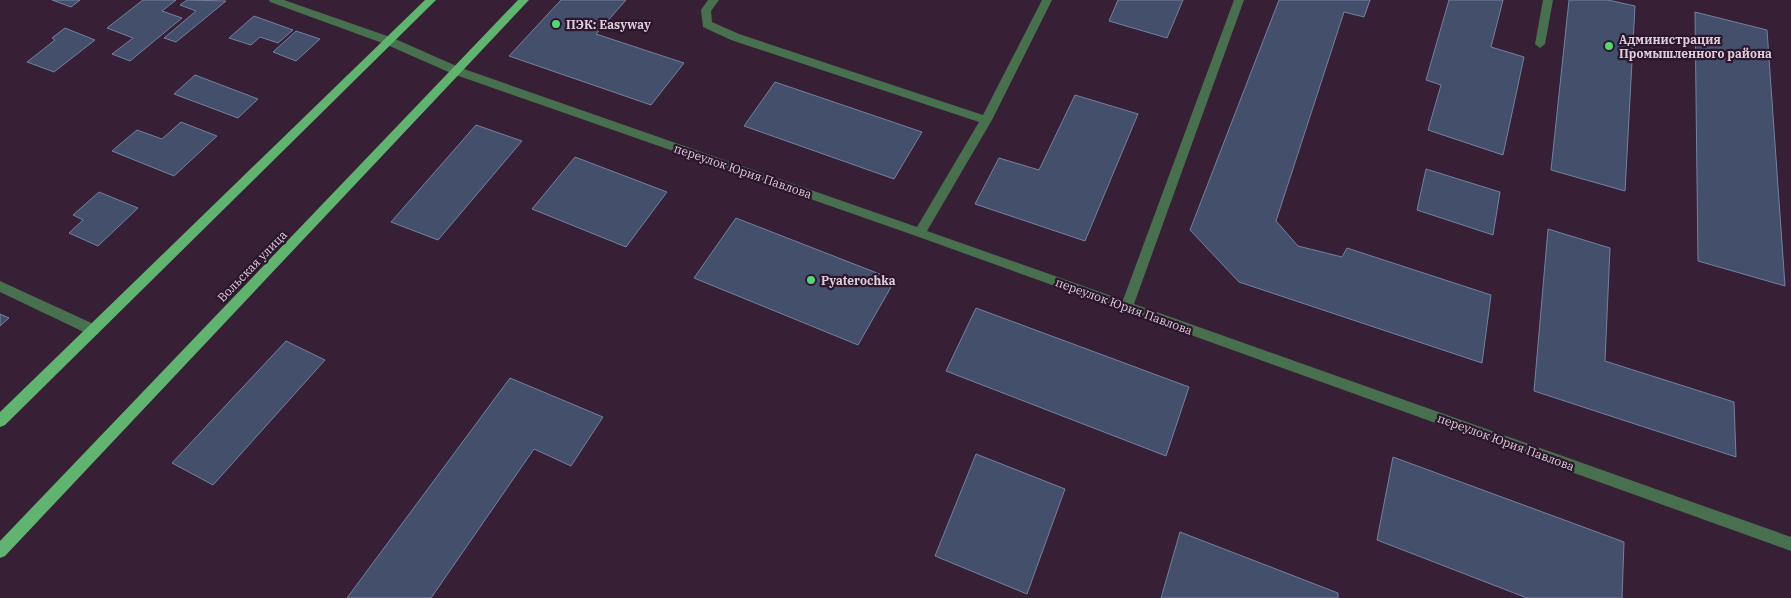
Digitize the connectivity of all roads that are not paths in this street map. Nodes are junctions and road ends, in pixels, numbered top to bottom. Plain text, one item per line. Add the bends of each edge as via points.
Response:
1 (274, 0) edge
2 (431, 0) edge
3 (524, 0) edge
4 (714, 0) edge
5 (1047, 0) edge
6 (1239, 0) edge
7 (1548, 0) edge
8 (389, 41) junction
9 (1540, 44) dead end
10 (457, 71) junction
11 (986, 120) junction
12 (920, 233) junction
13 (0, 286) edge
14 (1127, 307) junction
15 (93, 330) junction
16 (0, 421) edge
17 (1791, 544) edge
18 (0, 551) edge

1 - 8 street, переулок Юрия Павлова
2 - 8 main road
3 - 10 main road, Вольская улица
4 - 11 street via 706,10 708,24 735,37
5 - 11 street
6 - 14 street
7 - 9 street
8 - 10 street, переулок Юрия Павлова
8 - 15 main road
10 - 12 street, переулок Юрия Павлова
10 - 18 main road, Вольская улица
11 - 12 street
12 - 14 street, переулок Юрия Павлова
13 - 15 street
14 - 17 street, переулок Юрия Павлова
15 - 16 main road

